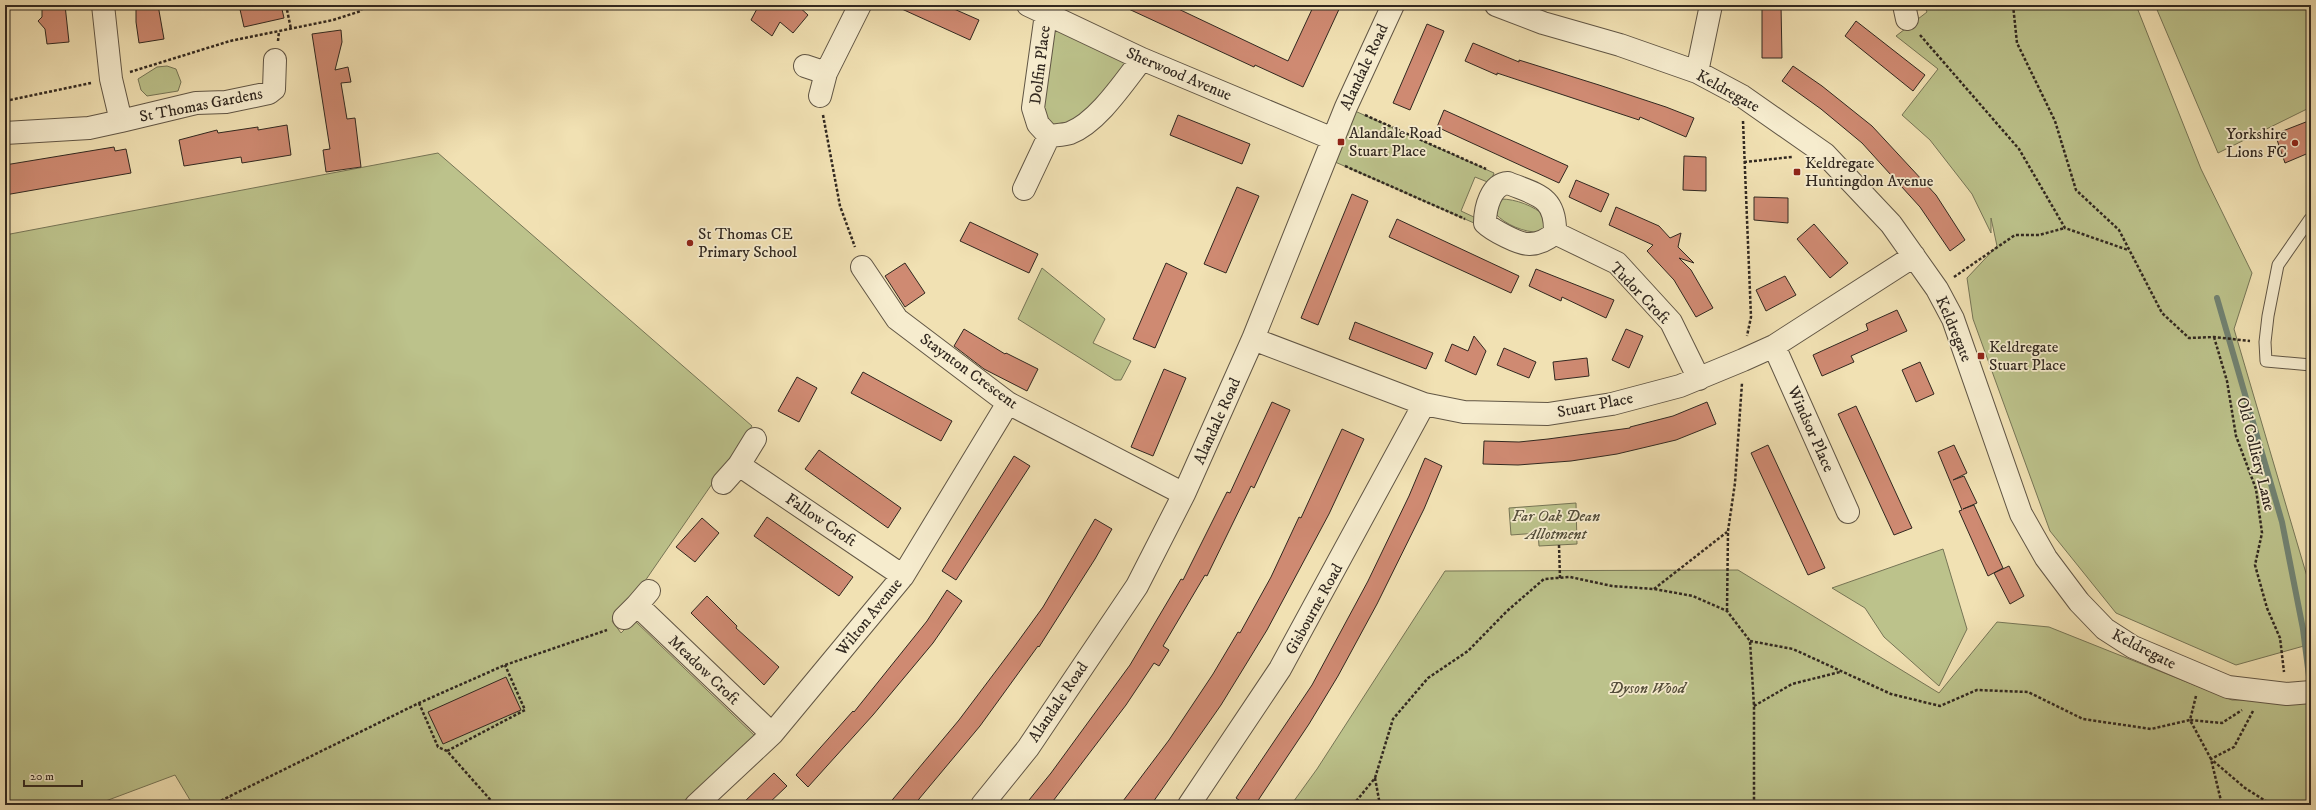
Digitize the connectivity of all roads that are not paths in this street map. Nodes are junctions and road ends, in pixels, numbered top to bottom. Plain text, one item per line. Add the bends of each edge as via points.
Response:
1 (103, 5) edge
2 (860, 5) edge
3 (1393, 5) edge
4 (1496, 5) edge
5 (1711, 5) edge
6 (1037, 10) edge
7 (1142, 59) junction
8 (275, 60) dead end
9 (805, 66) dead end
10 (1697, 72) junction
11 (826, 73) junction
12 (820, 96) road end
13 (121, 121) junction
14 (5, 133) edge
15 (1049, 136) junction
16 (1329, 148) junction
17 (1024, 189) dead end
18 (2310, 220) edge
19 (1556, 233) junction
20 (1914, 256) junction
21 (862, 267) road end
22 (1253, 339) junction
23 (1774, 346) junction
24 (2311, 365) edge
25 (1699, 379) junction
26 (1008, 403) junction
27 (1424, 404) junction
28 (755, 439) dead end
29 (739, 465) junction
30 (723, 483) dead end
31 (1184, 494) junction
32 (1848, 512) dead end
33 (903, 576) junction
34 (637, 605) road end
35 (2311, 692) edge
36 (772, 734) junction
37 (696, 805) edge
38 (982, 805) edge
39 (1189, 805) edge

1 - 13 street, St Thomas Gardens via 111,79
2 - 11 street
3 - 16 street, Alandale Road
4 - 10 street, Keldregate via 1543,23 1620,45
5 - 10 street
6 - 7 street, Sherwood Avenue
6 - 15 street, Dolfin Place via 1033,108 1038,124
7 - 15 street via 1117,91 1083,126 1070,133
7 - 16 street, Sherwood Avenue
8 - 13 street, St Thomas Gardens via 274,89 269,93 226,102 196,103
9 - 11 street
10 - 20 street, Keldregate via 1742,96 1825,154 1891,224
11 - 12 street
13 - 14 street via 89,128
15 - 17 street
16 - 22 street, Alandale Road
18 - 24 lane via 2278,265 2265,342 2266,361
19 - 19 street via 1546,241 1529,245 1491,229 1485,223 1485,212 1495,188 1508,183 1544,198 1556,215
19 - 25 street, Tudor Croft via 1617,263 1671,322
20 - 23 street, Stuart Place
20 - 35 street, Keldregate via 1953,319 2021,514 2046,558 2079,602 2105,629 2133,647 2228,687 2262,696
21 - 26 street, Staynton Crescent via 897,319
22 - 27 street, Stuart Place
22 - 31 street, Alandale Road
23 - 25 street, Stuart Place
23 - 32 street, Windsor Place
25 - 27 street, Stuart Place via 1612,404 1548,414 1464,412
26 - 31 street, Staynton Crescent
26 - 33 street, Wilton Avenue
27 - 39 street, Gisbourne Road via 1280,669
28 - 29 street
29 - 30 street
29 - 33 street, Fallow Croft
31 - 38 street, Alandale Road via 1137,586 1028,748
33 - 36 street, Wilton Avenue
34 - 36 street, Meadow Croft
36 - 37 street, Wilton Avenue

